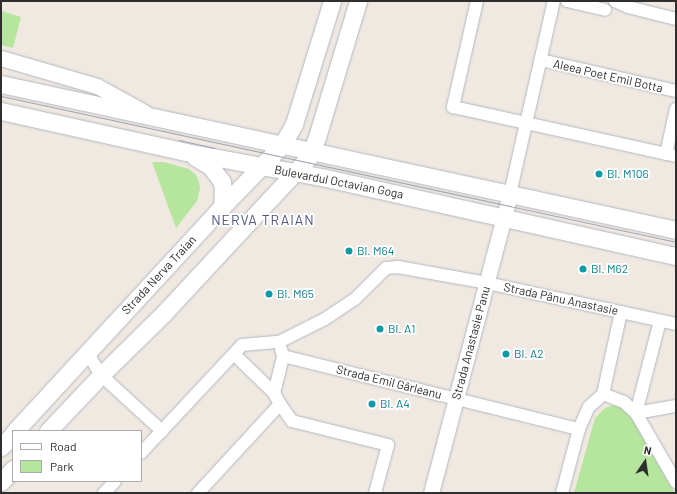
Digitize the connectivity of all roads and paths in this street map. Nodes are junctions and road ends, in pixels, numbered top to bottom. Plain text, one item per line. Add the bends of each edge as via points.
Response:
1 (332, 1) edge
2 (358, 1) edge
3 (477, 1) edge
4 (554, 1) edge
5 (568, 1) edge
6 (615, 1) edge
7 (605, 10) dead end
8 (676, 19) edge
9 (1, 58) edge
10 (541, 60) junction
11 (1, 84) edge
12 (676, 92) edge
13 (676, 109) edge
14 (1, 111) edge
15 (152, 117) junction
16 (526, 123) junction
17 (282, 145) junction
18 (186, 152) junction
19 (312, 152) junction
20 (671, 155) edge
21 (261, 167) junction
22 (295, 173) junction
23 (510, 194) junction
24 (222, 207) junction
25 (504, 217) junction
26 (676, 230) edge
27 (676, 256) edge
28 (487, 283) junction
29 (621, 312) junction
30 (660, 321) junction
31 (676, 324) edge
32 (279, 342) junction
33 (87, 352) junction
34 (234, 354) junction
35 (283, 356) junction
36 (101, 375) junction
37 (274, 393) junction
38 (602, 394) junction
39 (456, 398) junction
40 (280, 404) junction
41 (676, 406) edge
42 (636, 413) junction
43 (579, 429) junction
44 (16, 430) edge
45 (49, 430) edge
46 (162, 431) junction
47 (12, 435) edge
48 (1, 447) edge
49 (142, 452) edge
50 (12, 470) edge
51 (1, 482) edge
52 (114, 482) edge
53 (676, 482) edge
54 (104, 493) edge
55 (198, 493) edge
56 (375, 493) edge
57 (431, 493) edge
58 (562, 493) edge

1 - 17 main road, Strada Nerva Traian via 294,124
2 - 19 main road
3 - 16 street via 453,107
4 - 10 street, Aleea Poet Emil Botta
5 - 7 street
6 - 8 street via 628,7
9 - 15 street, Bulevardul Octavian Goga via 97,86
10 - 12 street, Aleea Poet Emil Botta
10 - 16 street, Aleea Poet Emil Botta
11 - 15 main road, Bulevardul Octavian Goga
13 - 20 street
14 - 18 main road, Bulevardul Octavian Goga
15 - 17 main road, Bulevardul Octavian Goga
16 - 20 street
16 - 23 street, Aleea Poet Emil Botta
17 - 19 main road, Bulevardul Octavian Goga
17 - 21 main road, Strada Nerva Traian
18 - 21 main road, Bulevardul Octavian Goga
18 - 24 main road via 217,173 222,182
19 - 22 main road
19 - 23 main road, Bulevardul Octavian Goga
21 - 22 main road, Bulevardul Octavian Goga
21 - 24 main road, Strada Nerva Traian
22 - 25 main road, Bulevardul Octavian Goga
22 - 36 main road via 164,313
23 - 25 street, Strada Anastasie Panu
23 - 26 main road, Bulevardul Octavian Goga
24 - 33 main road, Strada Nerva Traian
25 - 27 main road, Bulevardul Octavian Goga
25 - 28 street, Strada Anastasie Panu
28 - 29 street, Strada Pânu Anastasie
28 - 32 street, Strada Pânu Anastasie via 398,267 386,268 343,308
28 - 39 street, Strada Anastasie Panu
29 - 30 street, Strada Pânu Anastasie
29 - 38 street
30 - 31 street, Strada Pânu Anastasie
30 - 42 street
32 - 34 street via 242,345
32 - 35 street
33 - 36 street
33 - 44 main road, Strada Nerva Traian
34 - 37 street
34 - 46 street
35 - 37 street
35 - 39 street, Strada Emil Gârleanu
36 - 45 main road
36 - 46 street
37 - 40 street
38 - 42 street via 624,402
38 - 43 street via 589,407
39 - 43 street, Strada Emil Gârleanu
39 - 57 street, Strada Anastasie Panu
40 - 55 street
40 - 56 street via 292,421 388,445
41 - 42 street
42 - 53 street
43 - 58 street
46 - 49 street
47 - 48 main road
50 - 51 main road
52 - 54 street

